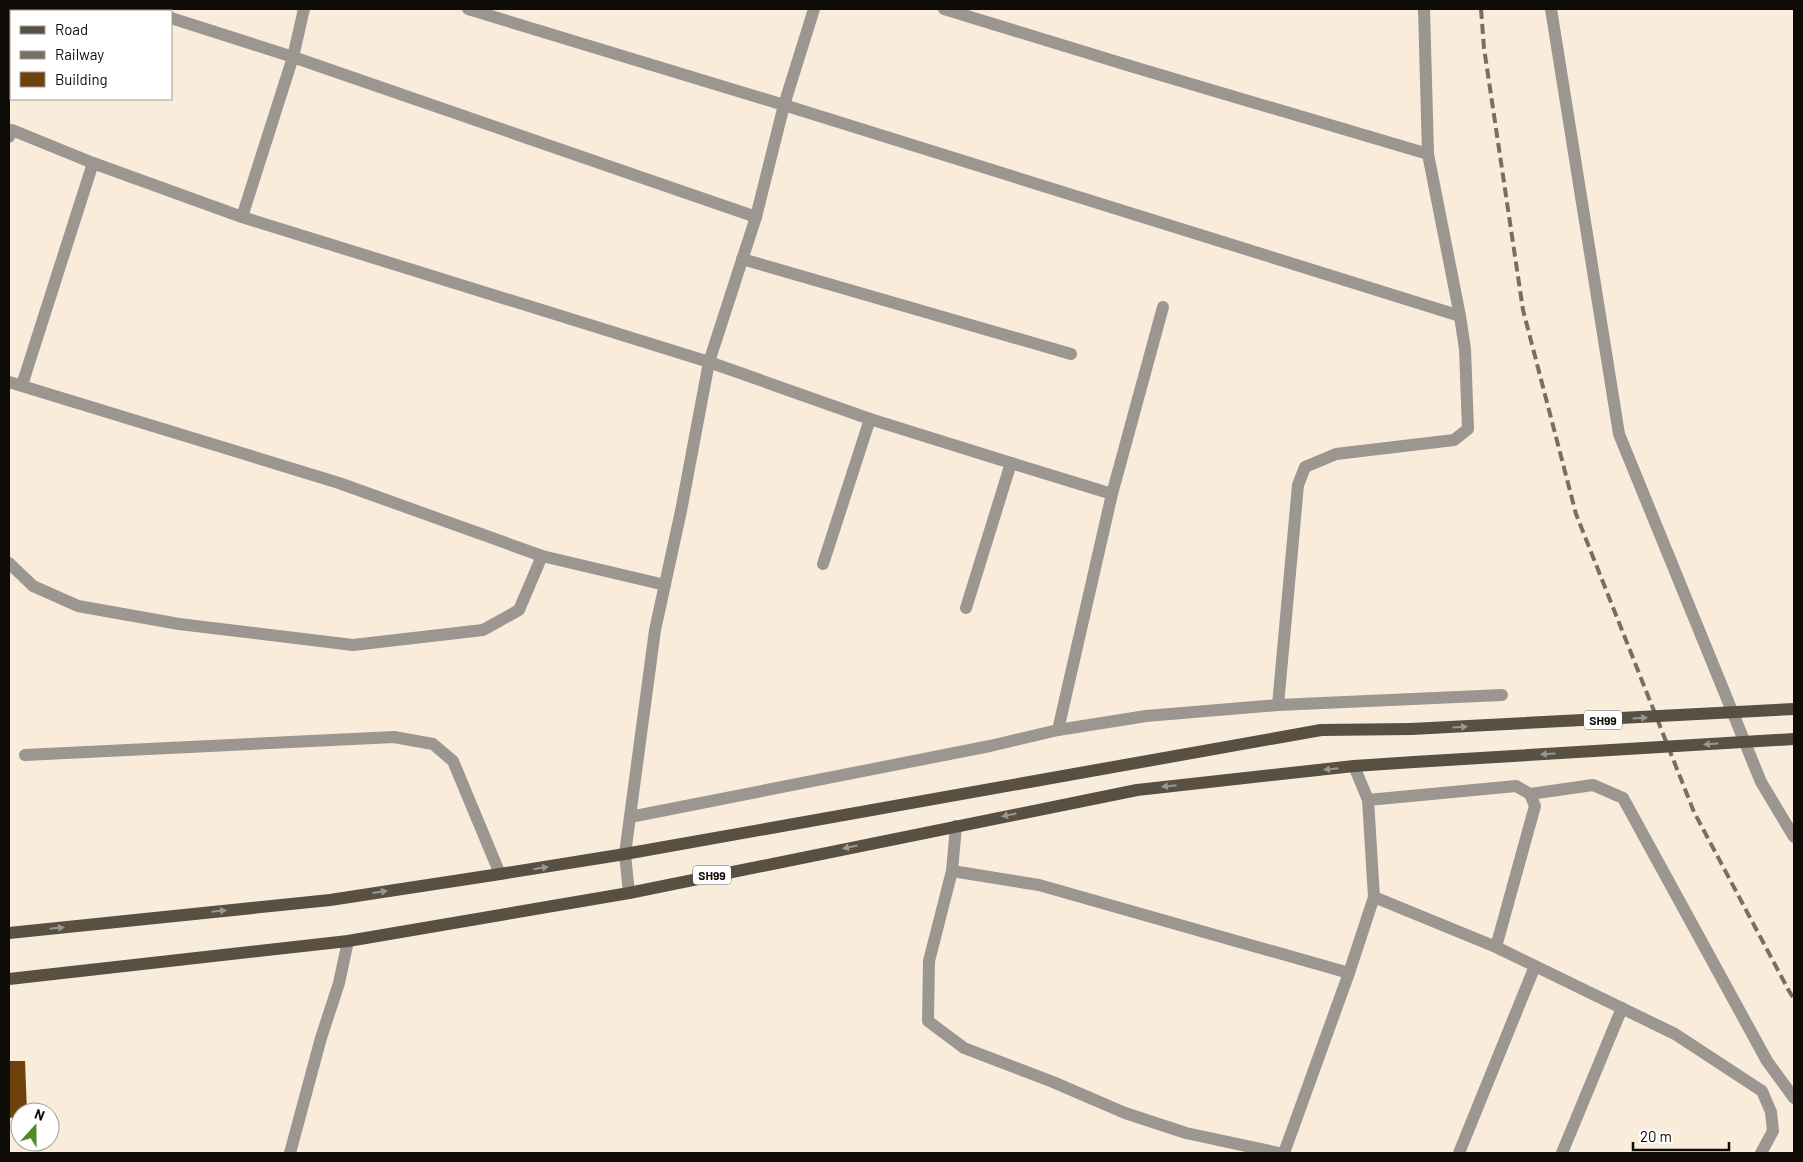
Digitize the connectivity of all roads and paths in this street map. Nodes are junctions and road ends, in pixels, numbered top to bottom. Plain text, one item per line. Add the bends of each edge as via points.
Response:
1 (304, 9) edge
2 (468, 9) edge
3 (814, 9) edge
4 (944, 9) edge
5 (1424, 9) edge
6 (1551, 9) edge
7 (172, 18) edge
8 (293, 57) junction
9 (784, 105) junction
10 (9, 137) edge
11 (1428, 154) junction
12 (93, 163) junction
13 (756, 216) junction
14 (242, 217) junction
15 (742, 260) junction
16 (1163, 307) dead end
17 (1460, 316) junction
18 (1071, 354) dead end
19 (709, 362) junction
20 (9, 382) edge
21 (22, 385) junction
22 (870, 419) junction
23 (1011, 463) junction
24 (1112, 494) junction
25 (542, 556) junction
26 (9, 564) edge
27 (823, 564) dead end
28 (664, 585) junction
29 (966, 608) dead end
30 (1502, 695) dead end
31 (1278, 705) junction
32 (1794, 709) edge
33 (1058, 730) junction
34 (1794, 739) edge
35 (25, 755) dead end
36 (1354, 766) junction
37 (1530, 794) junction
38 (1368, 800) junction
39 (630, 817) junction
40 (956, 826) junction
41 (1794, 837) edge
42 (625, 854) junction
43 (952, 871) junction
44 (500, 874) junction
45 (629, 893) junction
46 (1374, 897) junction
47 (9, 933) edge
48 (348, 941) junction
49 (1496, 947) junction
50 (1535, 966) junction
51 (1349, 973) junction
52 (9, 979) edge
53 (1622, 1008) junction
54 (1794, 1098) edge
55 (290, 1153) edge
56 (1279, 1153) edge
57 (1284, 1153) edge
58 (1458, 1153) edge
59 (1562, 1153) edge
60 (1761, 1153) edge

1 - 8 street
2 - 9 street
3 - 9 street
4 - 11 street
5 - 11 street
6 - 41 street via 1619,434 1761,782
7 - 8 street
8 - 13 street
8 - 14 street
9 - 13 street
9 - 17 street
10 - 12 street via 12,130
11 - 17 street
12 - 14 street
12 - 21 street
13 - 15 street
14 - 19 street
15 - 18 street
15 - 19 street
16 - 24 street
17 - 31 street via 1465,349 1468,429 1454,440 1336,454 1305,468 1298,485
19 - 22 street
19 - 28 street
20 - 21 street
21 - 25 street via 339,484
22 - 23 street
22 - 27 street
23 - 24 street
23 - 29 street
24 - 33 street
25 - 26 street via 519,610 483,630 353,645 179,624 78,606 33,586
25 - 28 street
28 - 39 street
30 - 31 street
31 - 33 street via 1146,716
42 -> 32 main road, SH99, bridge via 1321,730 1411,729
33 - 39 street
34 -> 36 main road, SH99, bridge
35 - 44 street via 394,737 433,744 453,761
36 - 38 street
36 -> 40 main road, SH99 via 1137,790
37 - 38 street via 1516,786
37 - 49 street via 1534,806
37 - 54 street via 1593,785 1623,798 1767,1061
38 - 46 street
39 - 42 street
40 - 43 street
40 -> 45 main road, SH99
44 -> 42 main road, SH99
42 - 45 street
43 - 51 street via 1039,886
43 - 56 street via 929,961 928,1021 964,1048 1125,1113 1186,1133
47 -> 44 main road, SH99 via 330,900
45 - 48 main road, SH99
46 - 49 street
46 - 51 street
48 - 52 main road, SH99
48 - 55 street
49 - 50 street
50 - 53 street
50 - 58 street
51 - 57 street
53 - 59 street
53 - 60 street via 1675,1034 1762,1091 1773,1131

